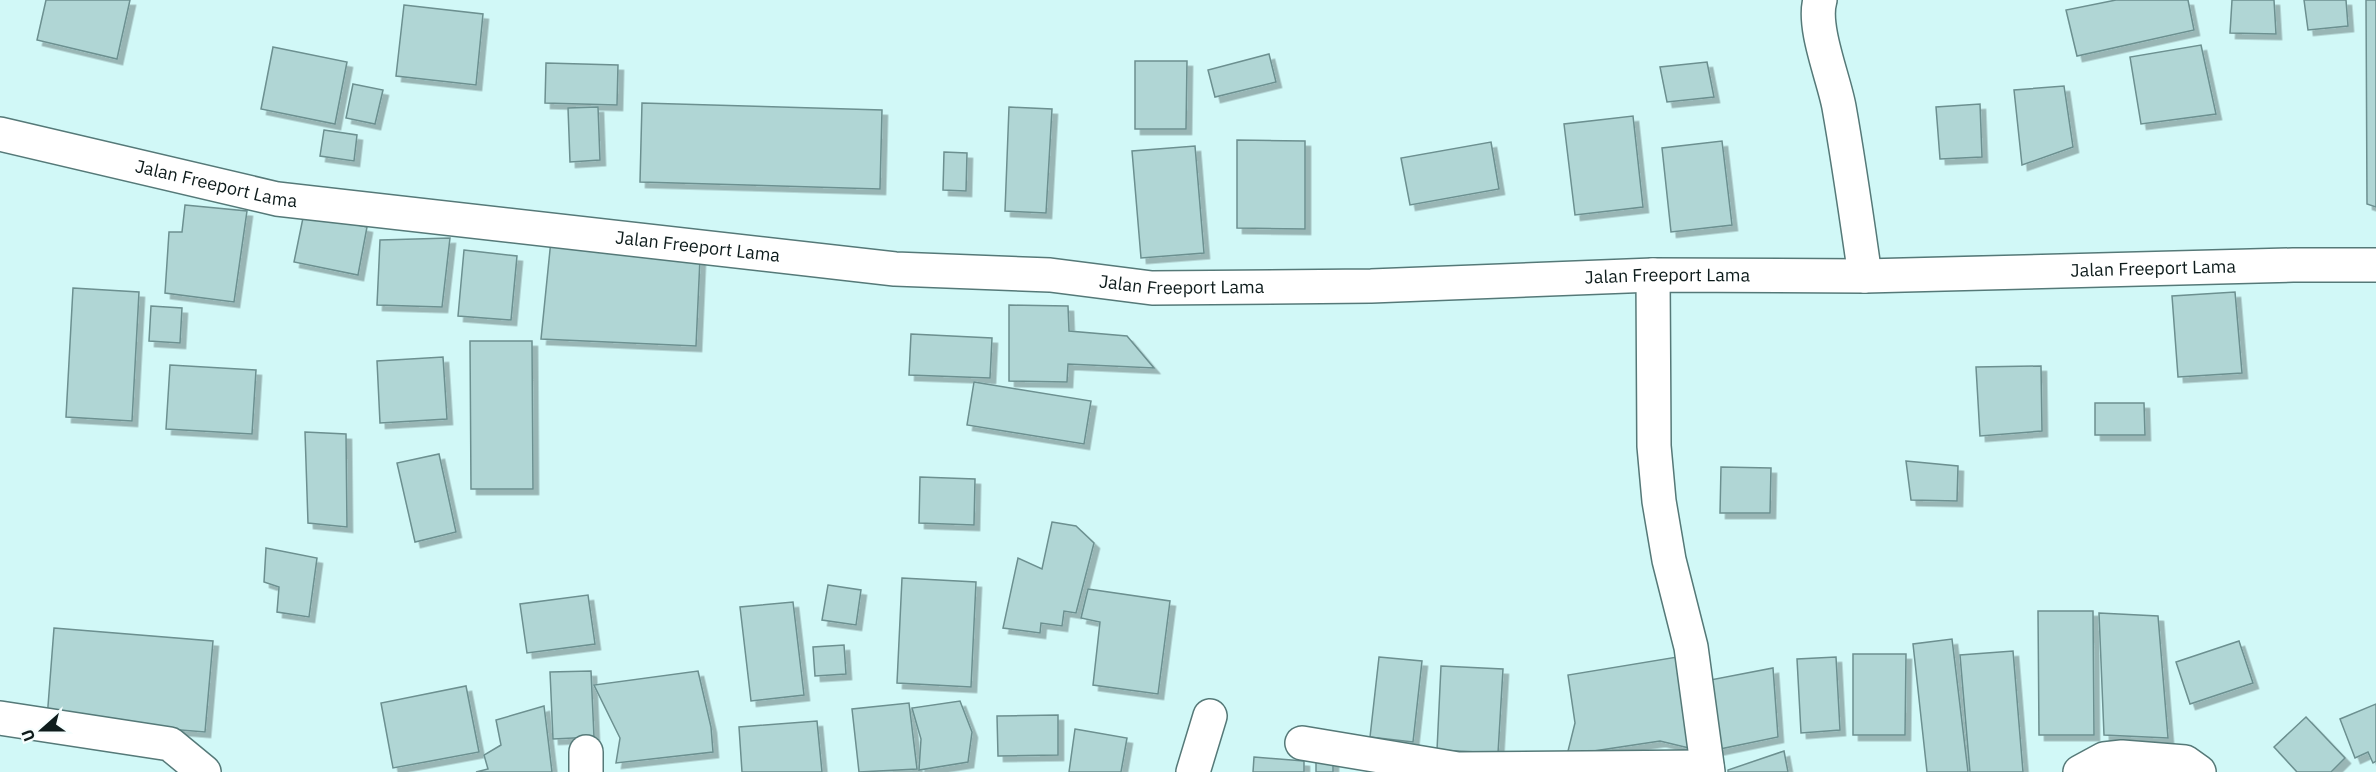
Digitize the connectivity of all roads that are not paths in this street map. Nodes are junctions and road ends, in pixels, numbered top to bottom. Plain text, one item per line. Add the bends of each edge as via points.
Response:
1 (1820, 0) edge
2 (0, 134) edge
3 (2376, 265) edge
4 (1653, 275) junction
5 (1865, 276) junction
6 (1210, 716) dead end
7 (0, 718) edge
8 (1302, 742) dead end
9 (2192, 767) edge
10 (1708, 770) edge
11 (204, 772) edge
12 (1193, 772) edge
13 (2080, 772) edge

1 - 5 street via 1817,9 1821,34 1839,105
2 - 4 street, Jalan Freeport Lama via 277,199 895,269 1050,276 1152,288 1371,286
3 - 5 street, Jalan Freeport Lama
4 - 5 street, Jalan Freeport Lama
4 - 10 street via 1654,446 1659,501 1690,647
6 - 12 street
7 - 11 street via 170,744
8 - 10 street via 1458,769
9 - 13 street via 2122,757 2104,759

